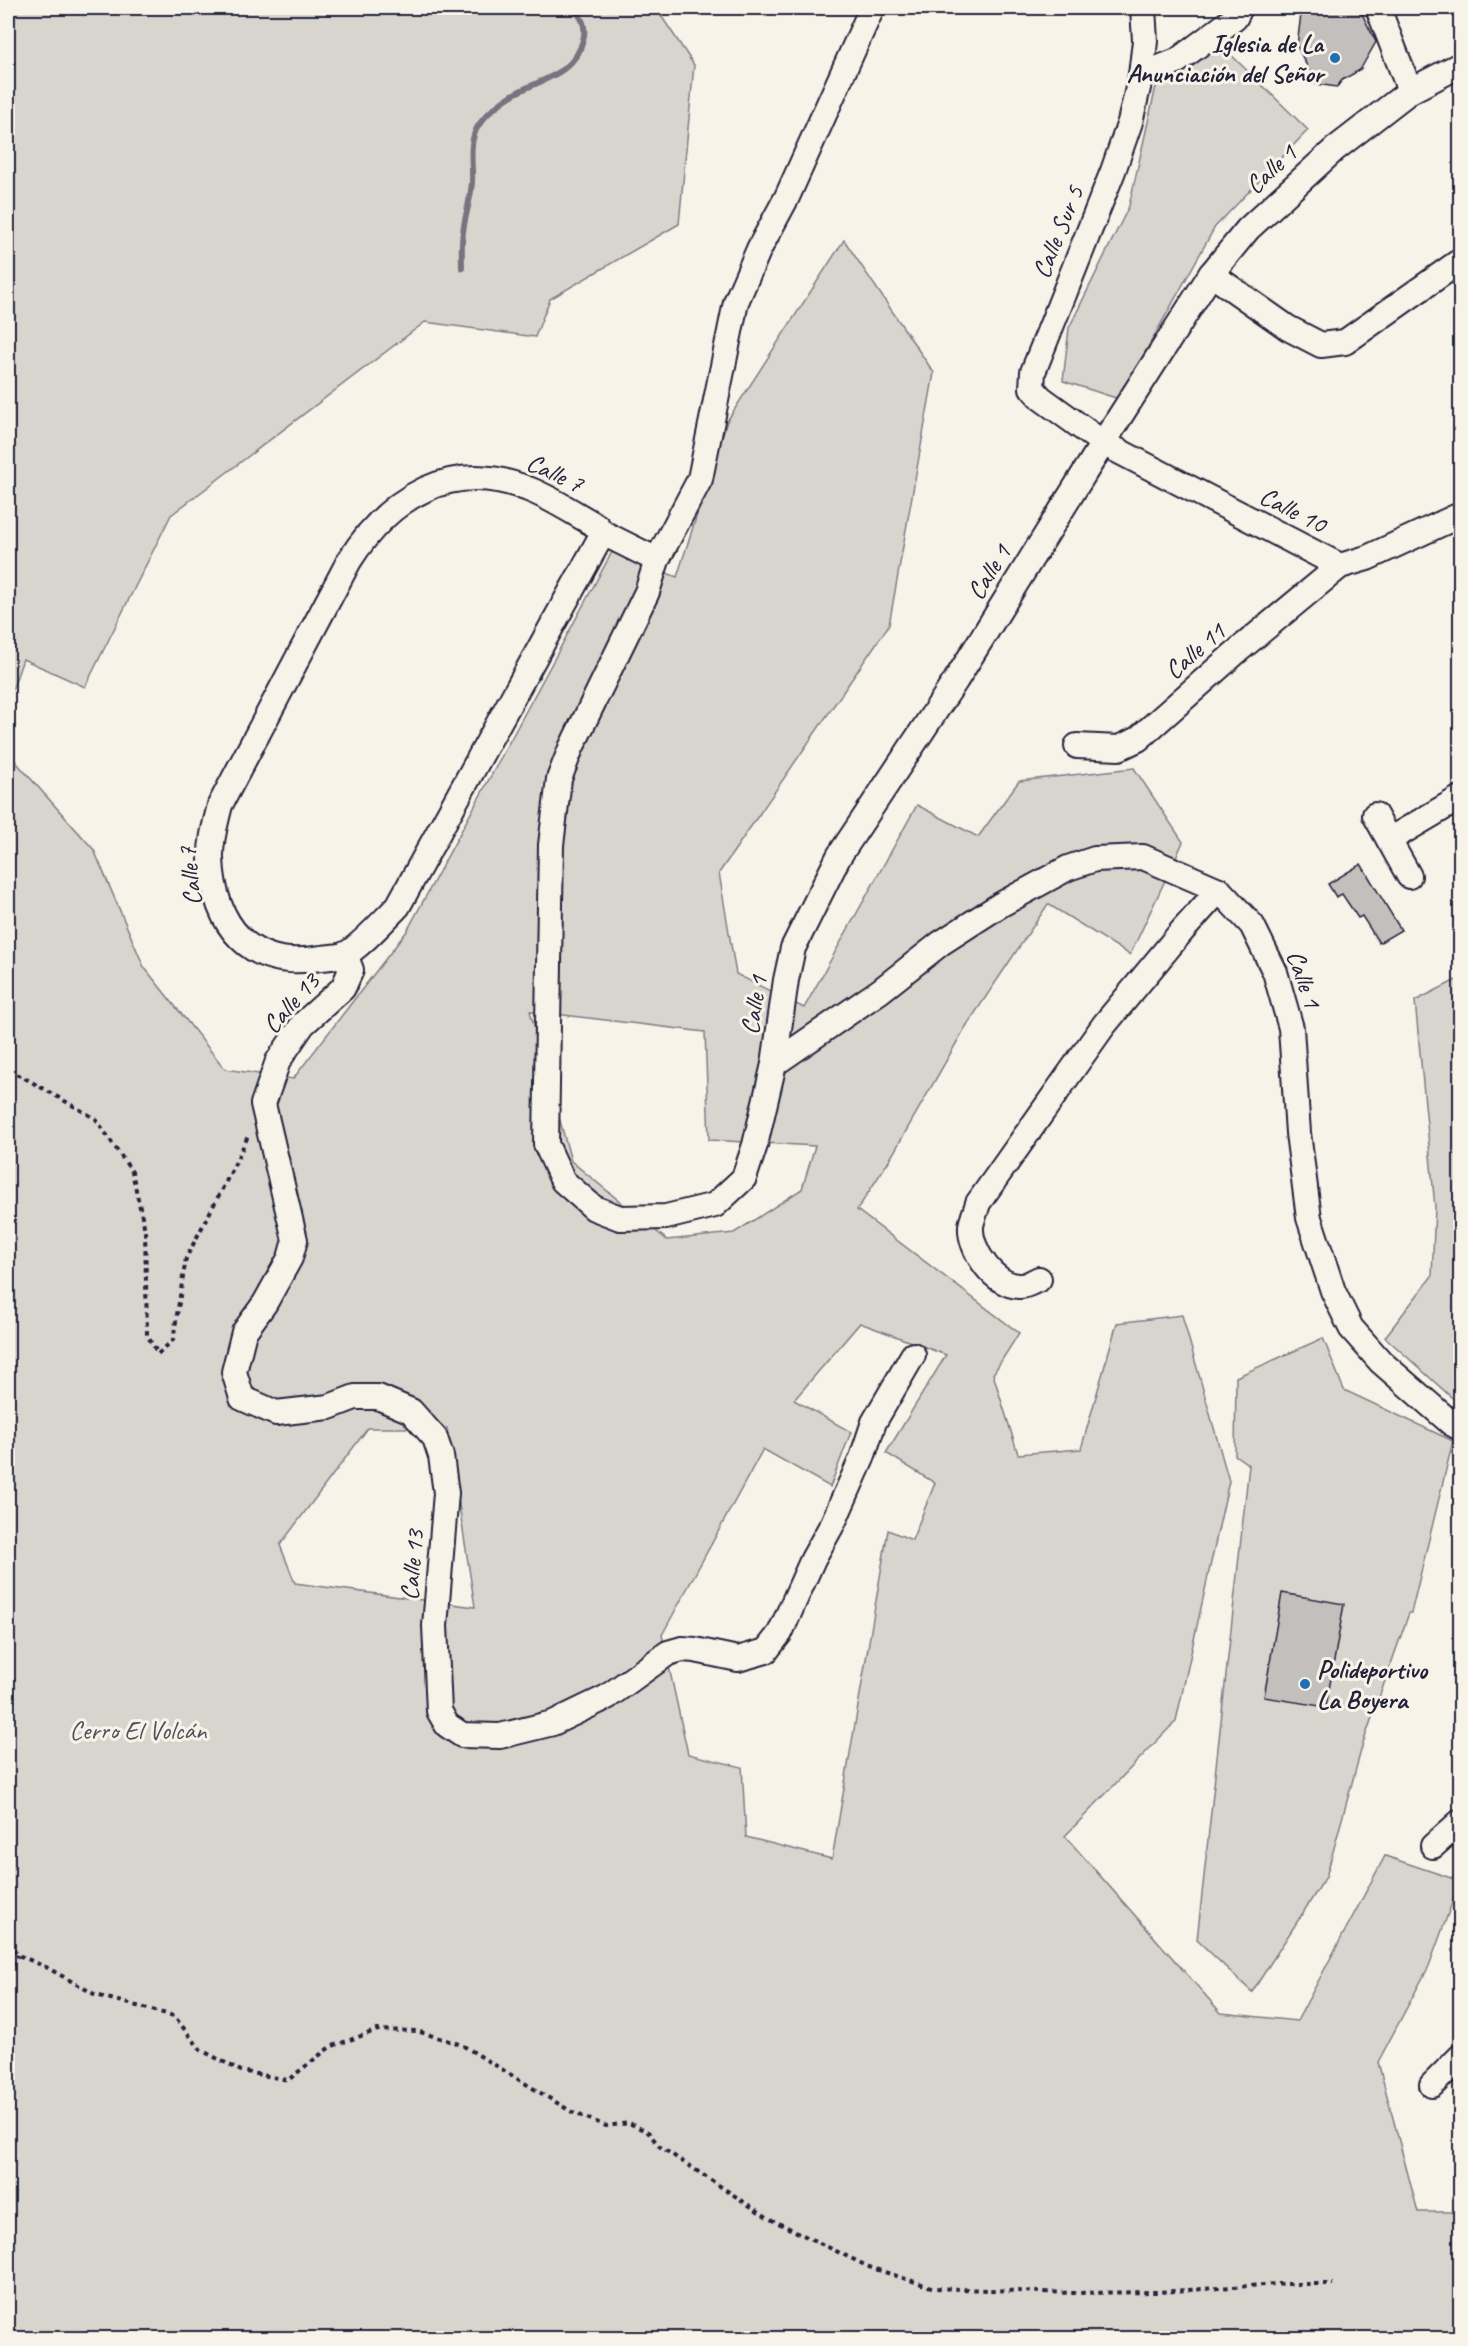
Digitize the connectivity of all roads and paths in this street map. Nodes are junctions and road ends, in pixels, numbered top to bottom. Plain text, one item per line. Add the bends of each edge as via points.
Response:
1 (872, 8) edge
2 (1143, 8) edge
3 (1240, 8) edge
4 (1378, 8) edge
5 (1461, 65) edge
6 (1141, 75) junction
7 (1410, 91) junction
8 (1461, 261) edge
9 (1211, 274) junction
10 (1102, 443) junction
11 (1461, 515) edge
12 (603, 533) junction
13 (657, 560) junction
14 (1340, 566) junction
15 (1077, 746) dead end
16 (1461, 798) edge
17 (1375, 815) dead end
18 (1389, 840) junction
19 (1409, 876) dead end
20 (1219, 890) junction
21 (345, 954) junction
22 (774, 1064) junction
23 (8, 1071) edge
24 (263, 1104) junction
25 (1039, 1279) dead end
26 (913, 1354) dead end
27 (1461, 1428) edge
28 (1461, 1822) edge
29 (1433, 1846) dead end
30 (8, 1942) edge
31 (18, 1955) junction
32 (8, 1973) edge
33 (1461, 2057) edge
34 (1432, 2085) dead end
35 (1333, 2284) dead end

1 - 13 street via 788,197 736,302 700,479
2 - 6 street, Calle Sur 5
3 - 6 street via 1235,18 1177,61
4 - 7 street
5 - 7 street, Calle 1
6 - 10 street, Calle Sur 5 via 1113,171 1033,372 1032,388 1041,398
7 - 9 street, Calle 1 via 1335,149 1248,229
8 - 9 street via 1345,342 1321,345 1288,328
9 - 10 street, Calle 1
10 - 14 street, Calle 10
10 - 22 street, Calle 1 via 956,680 839,856 793,948
11 - 14 street, Calle 10 via 1367,558
12 - 13 street, Calle 7
12 - 21 street via 398,906
12 - 21 street, Calle 7 via 529,489 502,481 458,479 426,488 401,502 364,537 354,553 220,805 211,857 222,914 256,951 299,962
13 - 22 street via 647,592 559,780 551,845 546,1144 563,1181 594,1208 620,1218 666,1217 715,1205 744,1178
14 - 15 street, Calle 11 via 1138,739 1119,748
16 - 18 street
17 - 18 street
18 - 19 street
20 - 22 street, Calle 1 via 1143,857 1095,859 1068,868 941,943 880,991
20 - 25 street via 1104,1025 978,1203 971,1227 975,1246 986,1265 1001,1282 1022,1286
20 - 27 street, Calle 1 via 1252,925 1275,972 1290,1028 1309,1218 1333,1292 1351,1328 1381,1362
21 - 24 street, Calle 13 via 351,970 343,988 303,1024 278,1061
23 - 24 path via 96,1119 132,1172 145,1230 147,1335 158,1354 173,1340 186,1258
24 - 26 street, Calle 13 via 295,1240 290,1258 244,1332 234,1372 242,1398 276,1413 329,1407 355,1397 378,1397 411,1411 435,1438 446,1493 435,1626 439,1711 447,1725 462,1735 500,1736 553,1723 607,1696 675,1651 695,1650 738,1659 766,1651 780,1633 833,1523 874,1422
28 - 29 street
30 - 31 path
31 - 32 path
31 - 35 path via 96,1995 174,2016 201,2050 241,2071 288,2080 330,2047 378,2030 417,2031 462,2045 572,2112 606,2126 629,2123 648,2132 659,2146 770,2219 869,2267 934,2288 1072,2293
33 - 34 street

